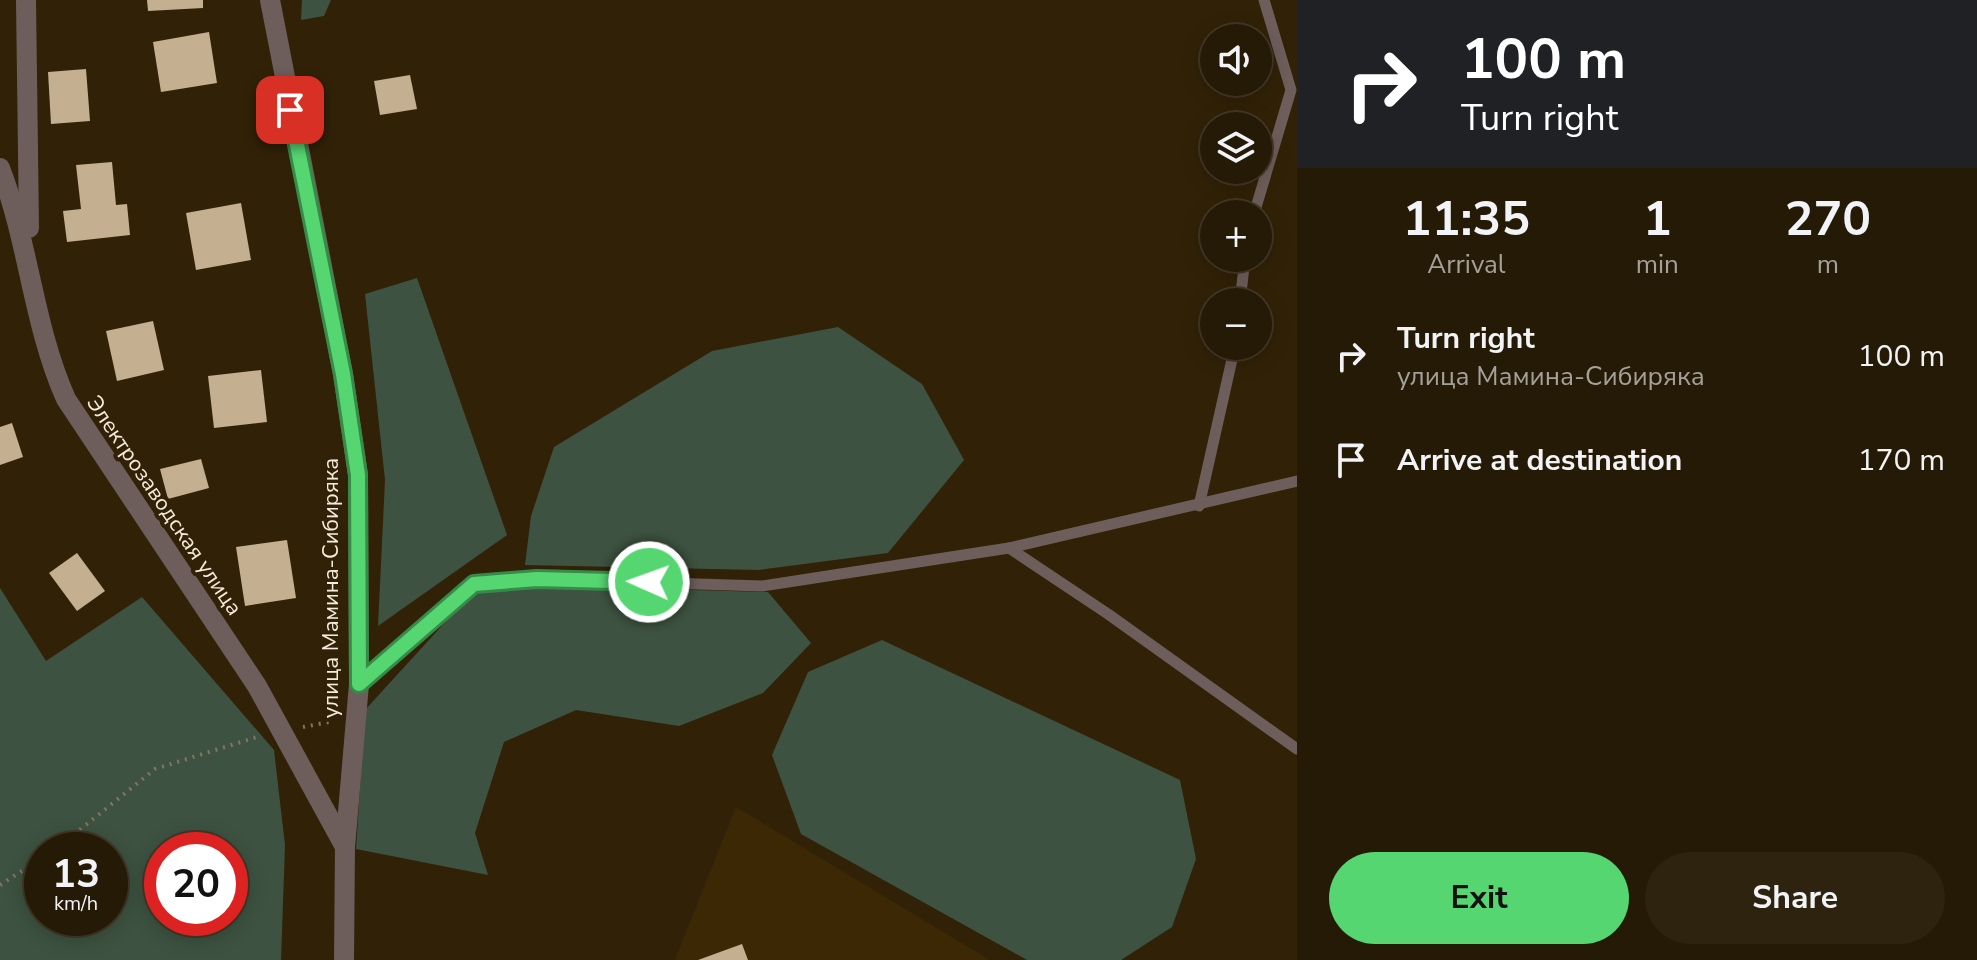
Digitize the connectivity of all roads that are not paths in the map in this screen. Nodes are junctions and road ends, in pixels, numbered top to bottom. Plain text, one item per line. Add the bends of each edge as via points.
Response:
1 (26, 0) edge
2 (270, 0) edge
3 (1264, 0) edge
4 (0, 168) edge
5 (1258, 200) edge
6 (30, 268) junction
7 (1232, 360) edge
8 (1297, 481) edge
9 (1199, 506) junction
10 (1009, 548) junction
11 (359, 684) junction
12 (1297, 749) edge
13 (345, 847) junction
14 (344, 960) edge

1 - 6 street
2 - 11 street, улица Мамина-Сибиряка via 358,475
3 - 5 lane via 1291,90
4 - 6 street, Электрозаводская улица
6 - 13 street, Электрозаводская улица via 53,369 66,399 248,673
7 - 9 lane
8 - 9 lane
9 - 10 lane
10 - 11 lane via 762,586 537,579 474,584
10 - 12 lane
11 - 13 street, улица Мамина-Сибиряка
13 - 14 street, улица Мамина-Сибиряка

